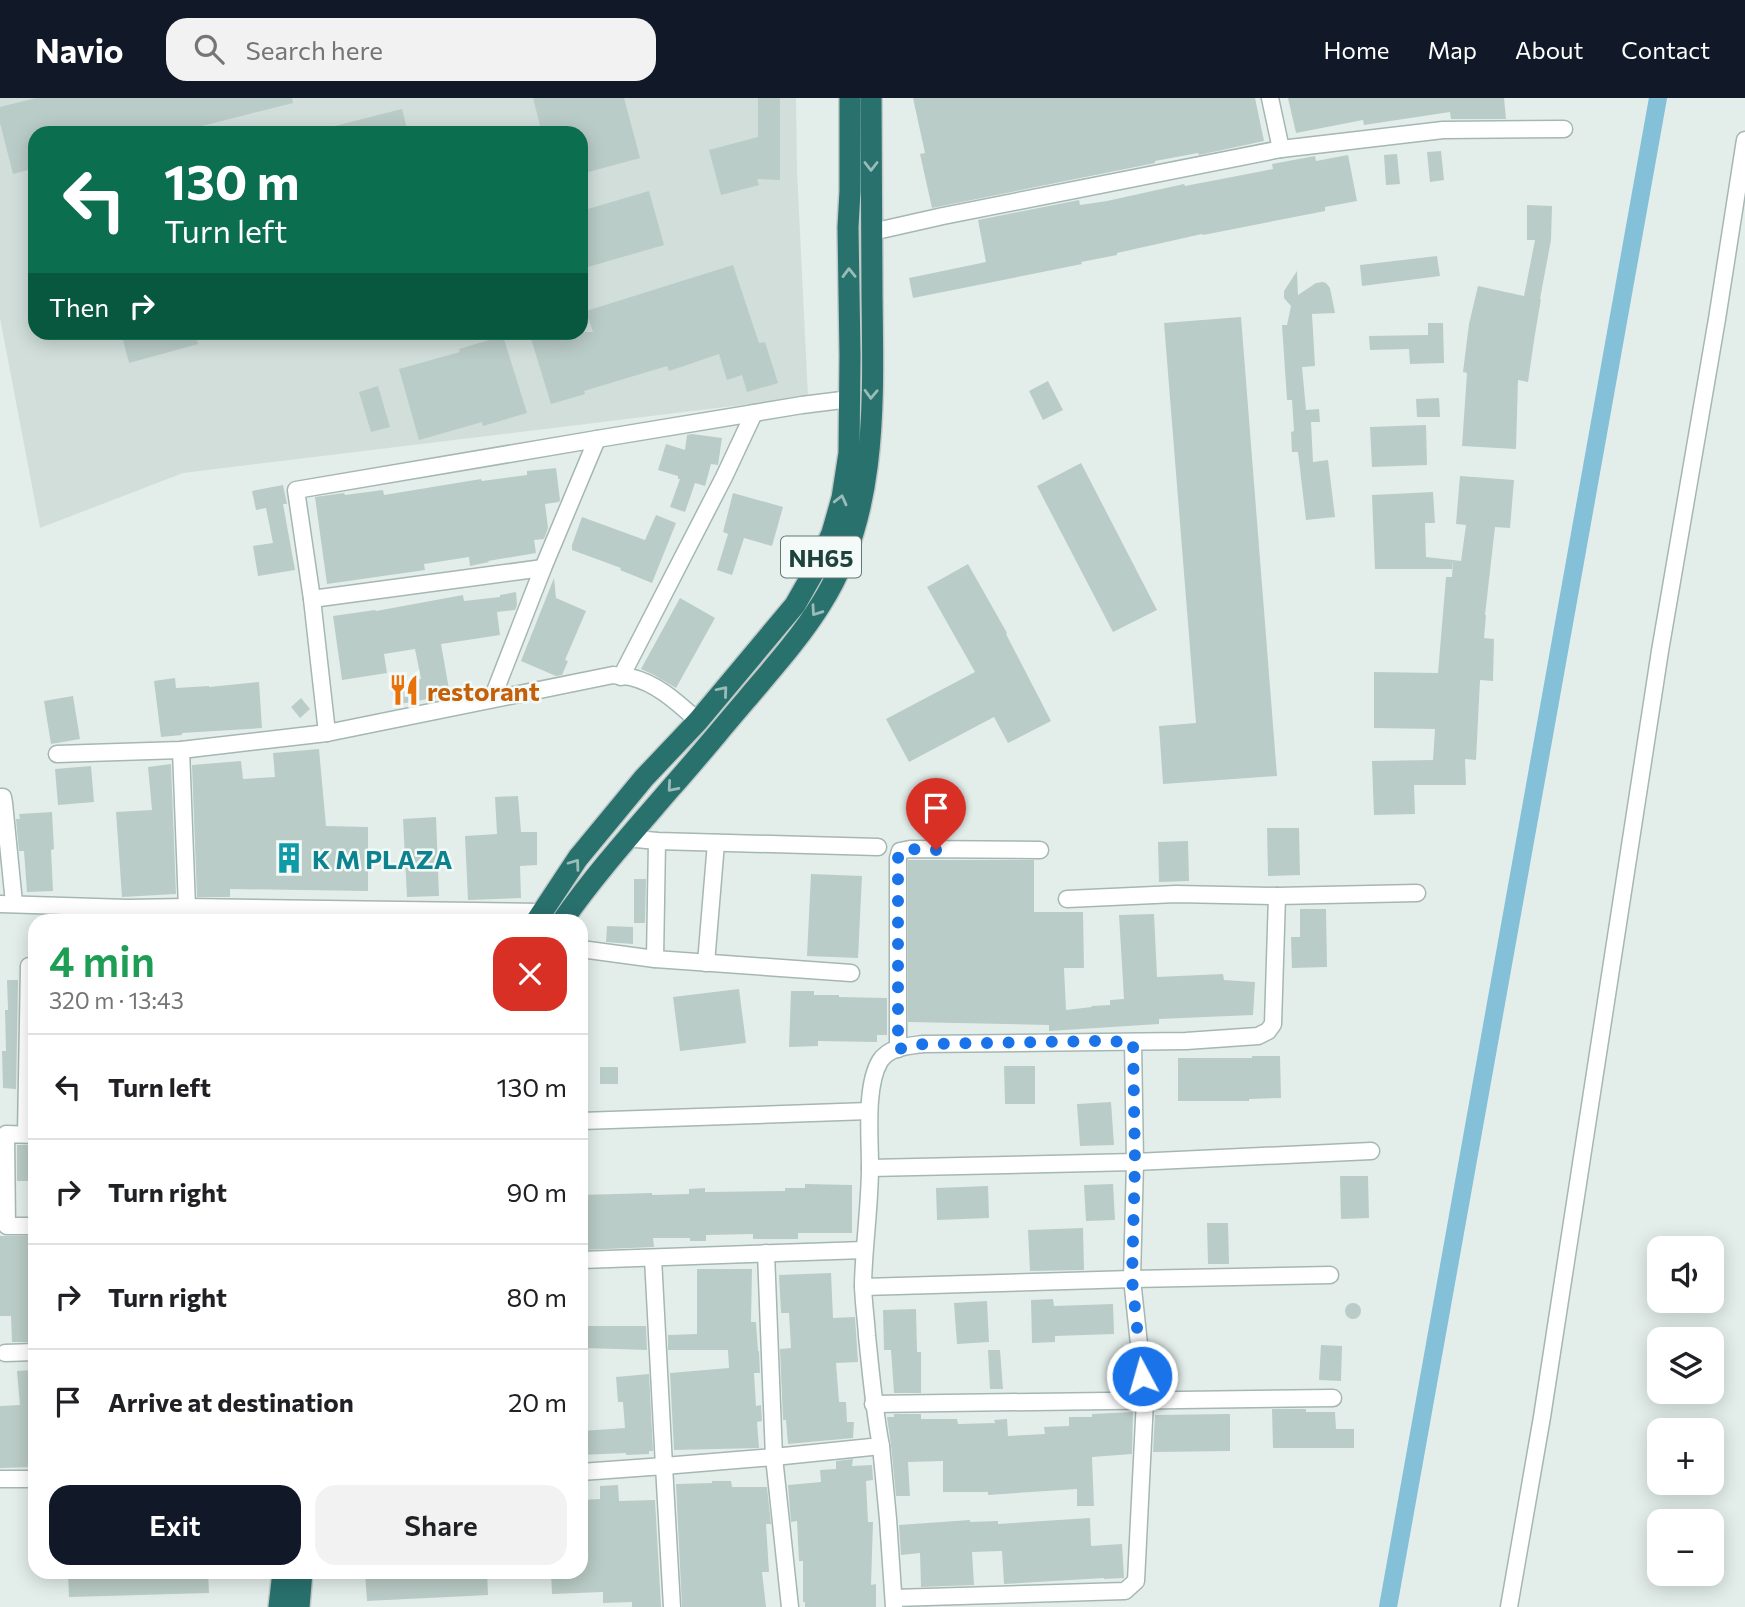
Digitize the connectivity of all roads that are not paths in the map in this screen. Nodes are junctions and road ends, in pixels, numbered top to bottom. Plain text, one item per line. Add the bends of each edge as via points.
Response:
1 (850, 98) edge
2 (871, 98) edge
3 (1270, 98) edge
4 (1564, 129) dead end
5 (1745, 140) edge
6 (1281, 149) junction
7 (872, 232) junction
8 (850, 399) junction
9 (754, 413) junction
10 (597, 439) junction
11 (543, 568) junction
12 (312, 599) junction
13 (621, 677) junction
14 (492, 699) junction
15 (698, 721) junction
16 (327, 733) junction
17 (181, 751) junction
18 (57, 754) dead end
19 (0, 797) edge
20 (626, 838) junction
21 (657, 841) junction
22 (716, 843) junction
23 (878, 847) dead end
24 (1040, 850) dead end
25 (1417, 893) dead end
26 (1277, 896) junction
27 (1067, 900) dead end
28 (7, 903) edge
29 (187, 907) junction
30 (127, 914) edge
31 (461, 914) edge
32 (540, 914) edge
33 (568, 914) edge
34 (588, 950) edge
35 (655, 959) junction
36 (706, 964) junction
37 (851, 972) dead end
38 (1133, 1042) junction
39 (898, 1049) junction
40 (869, 1111) junction
41 (588, 1121) edge
42 (28, 1135) edge
43 (1371, 1151) dead end
44 (1135, 1162) junction
45 (870, 1168) junction
46 (28, 1226) edge
47 (864, 1250) junction
48 (766, 1252) junction
49 (653, 1258) junction
50 (588, 1260) edge
51 (1330, 1275) dead end
52 (1132, 1279) junction
53 (863, 1287) junction
54 (28, 1352) edge
55 (5, 1353) dead end
56 (1333, 1398) dead end
57 (1145, 1400) junction
58 (873, 1404) junction
59 (881, 1447) junction
60 (774, 1457) junction
61 (664, 1466) junction
62 (588, 1471) edge
63 (0, 1479) edge
64 (28, 1479) edge
65 (282, 1579) edge
66 (301, 1579) edge
67 (894, 1602) edge
68 (279, 1607) edge
69 (299, 1607) edge
70 (672, 1607) edge
71 (790, 1607) edge
72 (1509, 1607) edge

8 -> 1 highway, NH65
2 -> 7 highway, NH65
3 - 6 street
4 - 6 street via 1443,130
5 - 72 street
6 - 7 street
7 -> 20 highway, NH65 via 868,457 862,502 838,573 785,653
8 - 9 street
15 -> 8 highway, NH65 via 795,605 817,568 842,498
9 - 10 street
9 - 13 street
10 - 11 street
10 - 12 street via 296,489
11 - 12 street
11 - 14 street
12 - 16 street
13 - 14 street
13 - 15 street via 671,697
14 - 16 street
32 -> 15 highway, NH65 via 578,858
16 - 17 street
17 - 18 street
17 - 29 street
19 - 28 street via 4,803
20 - 21 street
20 - 33 highway, NH65
21 - 22 street
21 - 35 street
22 - 23 street
22 - 36 street
24 - 39 street via 900,851
25 - 26 street
26 - 27 street via 1176,894
26 - 38 street via 1275,1012 1268,1031 1246,1038
28 - 30 street
29 - 30 street
29 - 31 street
34 - 35 street
35 - 36 street
36 - 37 street
38 - 39 street via 923,1044
38 - 44 street
39 - 40 street via 880,1062
40 - 41 street
40 - 45 street
42 - 46 street via 6,1134 7,1226
43 - 44 street
44 - 45 street
44 - 52 street
45 - 47 street
47 - 48 street
47 - 53 street
48 - 49 street
48 - 60 street
49 - 50 street
49 - 61 street
51 - 52 street
52 - 53 street
52 - 57 street
53 - 58 street
54 - 55 street
56 - 57 street
57 - 58 street
57 - 67 street via 1136,1581 1125,1591
58 - 59 street
59 - 60 street
59 - 67 street
60 - 61 street
60 - 71 street
61 - 62 street
61 - 70 street
63 - 64 street
65 - 68 highway
66 - 69 highway

